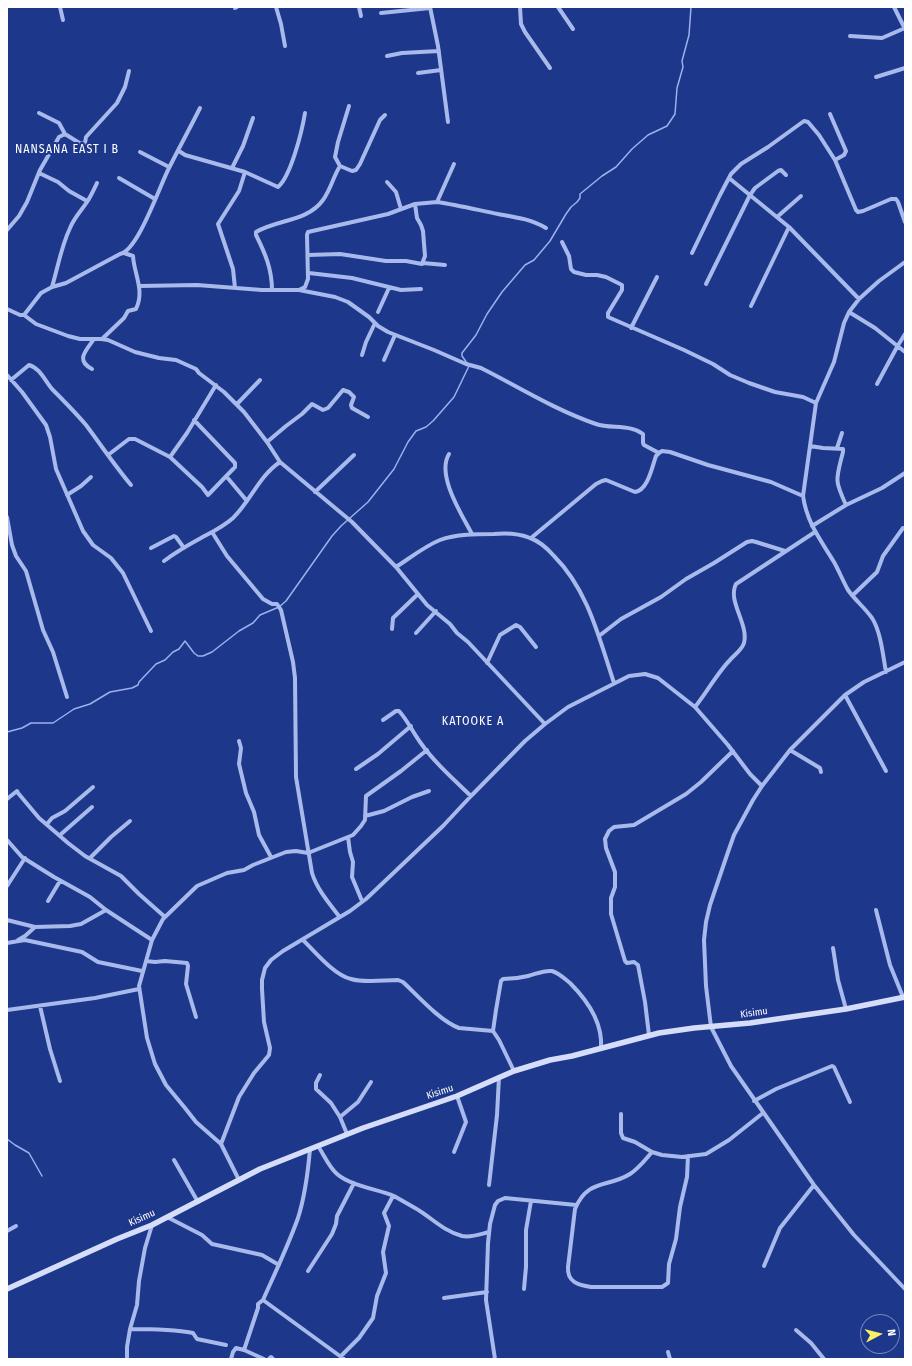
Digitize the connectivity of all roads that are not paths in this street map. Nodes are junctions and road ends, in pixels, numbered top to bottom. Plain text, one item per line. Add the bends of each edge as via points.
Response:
1 (60, 7) edge
2 (276, 7) edge
3 (359, 7) edge
4 (430, 7) edge
5 (520, 7) edge
6 (558, 7) edge
7 (894, 7) edge
8 (381, 13) dead end
9 (361, 16) dead end
10 (63, 20) dead end
11 (573, 29) dead end
12 (905, 29) edge
13 (850, 36) dead end
14 (285, 46) dead end
15 (439, 51) junction
16 (387, 56) dead end
17 (550, 68) dead end
18 (905, 68) edge
19 (441, 70) junction
20 (129, 71) dead end
21 (418, 73) dead end
22 (876, 76) dead end
23 (349, 106) dead end
24 (200, 108) dead end
25 (39, 113) dead end
26 (305, 113) dead end
27 (830, 114) dead end
28 (385, 115) dead end
29 (253, 118) dead end
30 (448, 122) dead end
31 (65, 134) junction
32 (178, 151) junction
33 (140, 152) dead end
34 (835, 160) junction
35 (454, 164) dead end
36 (340, 166) junction
37 (169, 167) junction
38 (232, 168) junction
39 (245, 172) junction
40 (39, 173) junction
41 (786, 174) dead end
42 (119, 178) dead end
43 (729, 178) junction
44 (387, 182) dead end
45 (97, 183) dead end
46 (750, 195) junction
47 (801, 196) dead end
48 (155, 199) junction
49 (87, 201) junction
50 (437, 202) junction
51 (415, 204) junction
52 (401, 209) junction
53 (777, 217) junction
54 (905, 222) edge
55 (789, 227) junction
56 (546, 228) dead end
57 (7, 230) edge
58 (562, 242) dead end
59 (124, 253) junction
60 (692, 253) dead end
61 (308, 255) junction
62 (905, 262) edge
63 (423, 263) junction
64 (445, 265) dead end
65 (309, 273) junction
66 (657, 277) dead end
67 (706, 284) dead end
68 (139, 286) junction
69 (52, 287) junction
70 (235, 288) junction
71 (389, 288) junction
72 (421, 289) dead end
73 (272, 290) junction
74 (300, 290) junction
75 (859, 299) junction
76 (751, 306) dead end
77 (7, 309) edge
78 (378, 312) dead end
79 (849, 312) junction
80 (24, 315) junction
81 (375, 323) junction
82 (631, 328) junction
83 (905, 334) edge
84 (396, 335) junction
85 (94, 339) junction
86 (102, 340) junction
87 (897, 347) junction
88 (905, 352) edge
89 (362, 355) dead end
90 (384, 360) dead end
91 (92, 369) dead end
92 (7, 375) edge
93 (11, 380) junction
94 (260, 380) dead end
95 (877, 384) dead end
96 (216, 385) junction
97 (816, 403) junction
98 (237, 404) junction
99 (368, 417) dead end
100 (194, 420) junction
101 (842, 433) dead end
102 (267, 442) junction
103 (810, 446) junction
104 (837, 448) junction
105 (658, 453) junction
106 (450, 454) dead end
107 (108, 455) junction
108 (354, 455) dead end
109 (170, 456) junction
110 (280, 462) junction
111 (905, 474) edge
112 (226, 476) junction
113 (91, 477) dead end
114 (131, 485) dead end
115 (315, 492) junction
116 (66, 495) junction
117 (803, 496) junction
118 (247, 501) junction
119 (846, 505) junction
120 (7, 517) edge
121 (812, 526) junction
122 (903, 528) dead end
123 (212, 532) junction
124 (815, 532) junction
125 (472, 534) junction
126 (531, 538) junction
127 (151, 548) dead end
128 (184, 548) junction
129 (785, 551) junction
130 (164, 561) dead end
131 (396, 567) junction
132 (418, 594) junction
133 (852, 595) junction
134 (436, 612) junction
135 (392, 629) dead end
136 (151, 631) dead end
137 (416, 633) dead end
138 (598, 636) junction
139 (536, 647) dead end
140 (905, 662) edge
141 (487, 663) junction
142 (886, 672) junction
143 (614, 683) junction
144 (845, 695) junction
145 (67, 697) dead end
146 (695, 707) junction
147 (383, 720) dead end
148 (545, 724) junction
149 (411, 726) junction
150 (239, 741) dead end
151 (427, 750) junction
152 (790, 750) junction
153 (733, 751) junction
154 (356, 769) dead end
155 (886, 770) dead end
156 (821, 772) dead end
157 (762, 786) junction
158 (93, 787) dead end
159 (429, 791) dead end
160 (471, 796) junction
161 (7, 799) edge
162 (92, 807) dead end
163 (366, 816) junction
164 (130, 821) dead end
165 (47, 824) junction
166 (60, 835) junction
167 (348, 838) junction
168 (7, 840) edge
169 (308, 853) junction
170 (271, 857) junction
171 (25, 858) junction
172 (90, 858) junction
173 (60, 881) junction
174 (7, 886) edge
175 (48, 901) dead end
176 (362, 901) junction
177 (106, 910) junction
178 (876, 910) dead end
179 (339, 916) junction
180 (165, 917) junction
181 (7, 920) edge
182 (35, 927) junction
183 (152, 940) junction
184 (303, 940) junction
185 (16, 942) junction
186 (7, 943) edge
187 (833, 948) dead end
188 (146, 961) junction
189 (142, 971) junction
190 (139, 989) junction
191 (904, 997) edge
192 (40, 1006) junction
193 (846, 1009) junction
194 (7, 1010) edge
195 (196, 1017) dead end
196 (711, 1027) junction
197 (493, 1031) junction
198 (649, 1035) junction
199 (601, 1048) junction
200 (514, 1071) junction
201 (320, 1075) dead end
202 (499, 1078) junction
203 (60, 1081) dead end
204 (371, 1082) dead end
205 (457, 1096) junction
206 (754, 1101) junction
207 (850, 1102) dead end
208 (763, 1113) junction
209 (621, 1114) dead end
210 (340, 1117) junction
211 (347, 1134) junction
212 (221, 1144) junction
213 (318, 1146) junction
214 (310, 1149) junction
215 (454, 1152) dead end
216 (652, 1152) junction
217 (688, 1156) junction
218 (174, 1160) dead end
219 (239, 1180) junction
220 (354, 1182) junction
221 (490, 1185) dead end
222 (814, 1185) junction
223 (392, 1196) junction
224 (531, 1201) junction
225 (198, 1202) junction
226 (576, 1205) junction
227 (167, 1217) junction
228 (152, 1225) junction
229 (16, 1226) dead end
230 (7, 1231) edge
231 (489, 1232) junction
232 (279, 1265) junction
233 (764, 1266) dead end
234 (308, 1271) dead end
235 (7, 1289) edge
236 (524, 1289) dead end
237 (905, 1289) edge
238 (487, 1292) junction
239 (444, 1298) dead end
240 (263, 1300) junction
241 (130, 1329) junction
242 (796, 1330) dead end
243 (226, 1345) dead end
244 (244, 1350) junction
245 (668, 1352) dead end
246 (343, 1357) edge
247 (127, 1359) edge
248 (231, 1359) edge
249 (264, 1359) edge
250 (269, 1359) edge
251 (273, 1359) edge
252 (495, 1359) edge
253 (670, 1359) edge
254 (824, 1359) edge

1 - 10 street
2 - 14 street
3 - 9 street
4 - 8 street
4 - 15 street
5 - 17 street via 521,24
6 - 11 street
7 - 12 street
12 - 13 street via 882,38
15 - 16 street
15 - 19 street
18 - 22 street
19 - 21 street
19 - 30 street
20 - 31 street via 117,103 86,138 85,143 81,144
23 - 36 street via 335,157
24 - 32 street
25 - 31 street via 59,123
26 - 39 street via 299,142 279,187
27 - 34 street via 846,151
28 - 36 street via 380,120 356,170
29 - 38 street
31 - 40 street via 59,137
32 - 37 street
32 - 38 street
33 - 37 street
34 - 43 street via 819,135 804,121 742,164
34 - 54 street via 858,212 896,199
35 - 50 street
36 - 73 street via 328,192 312,211 256,232 266,255 272,277
37 - 48 street
38 - 39 street
39 - 70 street via 239,191 218,224 233,269
40 - 49 street
40 - 57 street via 28,202
41 - 46 street via 778,171 755,188
42 - 48 street
43 - 46 street
43 - 60 street
44 - 52 street via 396,192
45 - 49 street
46 - 53 street
46 - 67 street
47 - 53 street
48 - 59 street via 145,223
49 - 69 street via 70,228
50 - 51 street
50 - 56 street via 518,217
51 - 52 street
51 - 63 street via 417,218 423,231
52 - 61 street via 308,232
53 - 55 street
55 - 75 street
55 - 76 street
58 - 82 street via 574,272 606,277 622,285 622,290 607,316
59 - 68 street via 133,256
59 - 69 street via 66,283
61 - 63 street via 340,254 386,261
61 - 65 street
62 - 75 street
63 - 64 street
65 - 71 street via 352,278
65 - 74 street via 305,287
66 - 82 street
68 - 70 street via 197,285
68 - 86 street via 136,309 128,311
69 - 80 street via 41,293
70 - 73 street
71 - 72 street
71 - 78 street
73 - 74 street
74 - 81 street via 348,302
75 - 79 street
77 - 80 street via 20,316
79 - 87 street via 875,328
79 - 97 street via 834,362
80 - 85 street via 36,324 68,336
81 - 84 street
81 - 89 street
82 - 97 street via 684,350 749,383 803,397
83 - 87 street
84 - 90 street
84 - 105 street via 490,373 565,411 597,424 639,431 643,434 644,445
85 - 86 street
85 - 91 street via 83,360
86 - 96 street via 108,340 135,352 176,360 196,369
87 - 88 street
87 - 95 street
92 - 93 street
93 - 107 street via 26,366 36,368
93 - 116 street via 26,396 48,429 56,469
94 - 98 street
96 - 98 street
96 - 100 street
97 - 103 street
98 - 102 street
99 - 102 street via 352,408 354,397 343,390 328,408 323,410 312,404
100 - 109 street
100 - 112 street via 234,461 234,467
101 - 104 street
102 - 110 street
103 - 104 street
103 - 117 street
104 - 119 street via 843,450 837,486
105 - 117 street via 670,452 772,482
105 - 126 street via 641,489 635,492 606,480 602,481
106 - 125 street via 446,460 446,468 451,493
107 - 109 street via 132,438
107 - 114 street
108 - 115 street
109 - 112 street via 208,495
110 - 115 street
110 - 118 street via 272,468
111 - 119 street
112 - 118 street
113 - 116 street
115 - 131 street via 347,517
116 - 136 street via 90,541 111,558 123,573
117 - 121 street
118 - 123 street via 234,518
119 - 121 street
120 - 145 street via 12,545 26,572
121 - 124 street
122 - 133 street via 883,556 877,572
123 - 128 street
123 - 169 street via 227,556 263,599 277,604 281,610 295,678 296,777
124 - 129 street
124 - 133 street
125 - 126 street via 511,533
125 - 131 street via 442,540
126 - 138 street via 542,544 571,575 590,612
127 - 128 street via 174,536
128 - 130 street
129 - 138 street via 756,542 747,542 621,619
129 - 146 street via 736,584 733,594 742,624 744,644 728,661
131 - 132 street
132 - 134 street
132 - 135 street via 393,618
133 - 142 street via 872,619 882,647
134 - 137 street
134 - 141 street
138 - 143 street
139 - 141 street via 516,625 500,636
140 - 142 street
141 - 148 street
142 - 144 street via 864,682
143 - 146 street via 629,676 645,674 658,678
143 - 148 street via 568,707
144 - 152 street
144 - 155 street
146 - 153 street
147 - 149 street via 397,710
148 - 160 street
149 - 151 street
149 - 154 street
150 - 170 street via 239,764 246,793 259,834
151 - 160 street
151 - 163 street via 366,796
152 - 156 street via 820,768
152 - 157 street
153 - 157 street
153 - 198 street via 686,794 634,825 614,827 605,839 615,872 611,914 625,961 638,965
157 - 196 street via 734,835 706,922 704,958
158 - 165 street
159 - 163 street via 384,812
160 - 176 street via 410,859
161 - 165 street via 17,791
162 - 166 street
163 - 167 street via 361,826
164 - 172 street
165 - 166 street
166 - 172 street
167 - 169 street
167 - 176 street via 354,862 353,883
168 - 171 street via 17,853
169 - 170 street via 290,851
169 - 179 street via 314,882
170 - 180 street via 244,870 228,873 197,886
171 - 173 street
171 - 174 street
172 - 180 street via 120,876
173 - 175 street
173 - 177 street via 90,897
176 - 179 street
177 - 182 street via 81,924
177 - 183 street
178 - 191 street via 890,965
179 - 184 street
180 - 183 street
181 - 182 street
182 - 185 street
183 - 188 street
184 - 197 street via 328,966 349,979 398,980 454,1026
184 - 212 street via 283,951 265,968 262,980 262,1008 270,1048 269,1055 239,1097
185 - 186 street
185 - 189 street via 25,940 82,952 98,962
187 - 193 street
188 - 189 street
188 - 195 street via 187,963 186,984
189 - 190 street
190 - 192 street
190 - 212 street via 147,1038 155,1064 166,1085 196,1122
191 - 193 street, Kisimu
192 - 194 street
192 - 203 street
193 - 196 street, Kisimu
196 - 198 street, Kisimu
196 - 206 street via 731,1066
197 - 199 street via 501,981 544,971 552,972 563,977 590,1006 602,1040
197 - 200 street
198 - 199 street, Kisimu
199 - 200 street, Kisimu
200 - 202 street, Kisimu
201 - 210 street via 316,1090 331,1103
202 - 205 street, Kisimu
202 - 221 street
204 - 210 street via 358,1102
205 - 211 street, Kisimu
205 - 215 street via 466,1122
206 - 207 street via 832,1066
206 - 208 street
208 - 217 street via 710,1152
208 - 222 street
209 - 216 street via 623,1138
210 - 211 street
211 - 213 street, Kisimu
212 - 219 street
213 - 214 street, Kisimu
213 - 220 street via 336,1173
214 - 219 street, Kisimu
214 - 232 street via 298,1218
216 - 217 street
216 - 226 street via 630,1174 588,1190
217 - 226 street via 687,1177 669,1264 668,1283 664,1286 591,1287 570,1280 568,1267
218 - 225 street
219 - 225 street, Kisimu
220 - 223 street
220 - 234 street via 336,1216 332,1234
222 - 233 street via 780,1228
222 - 237 street via 854,1235
223 - 231 street via 416,1208 446,1230 462,1236
223 - 246 street via 384,1213 389,1226 383,1252 386,1273 377,1296 373,1318
224 - 226 street
224 - 231 street via 505,1198 498,1201
224 - 236 street via 526,1230
225 - 227 street, Kisimu
227 - 228 street, Kisimu
227 - 232 street via 202,1235 212,1244 262,1255
228 - 235 street, Kisimu
228 - 241 street via 145,1248 137,1305
229 - 230 street
231 - 238 street
232 - 240 street
238 - 239 street
238 - 252 street
240 - 244 street via 258,1304
240 - 246 street
241 - 243 street via 181,1331 193,1333 197,1339
241 - 247 street
242 - 254 street
244 - 248 street via 236,1348
244 - 249 street
245 - 253 street
250 - 251 street

